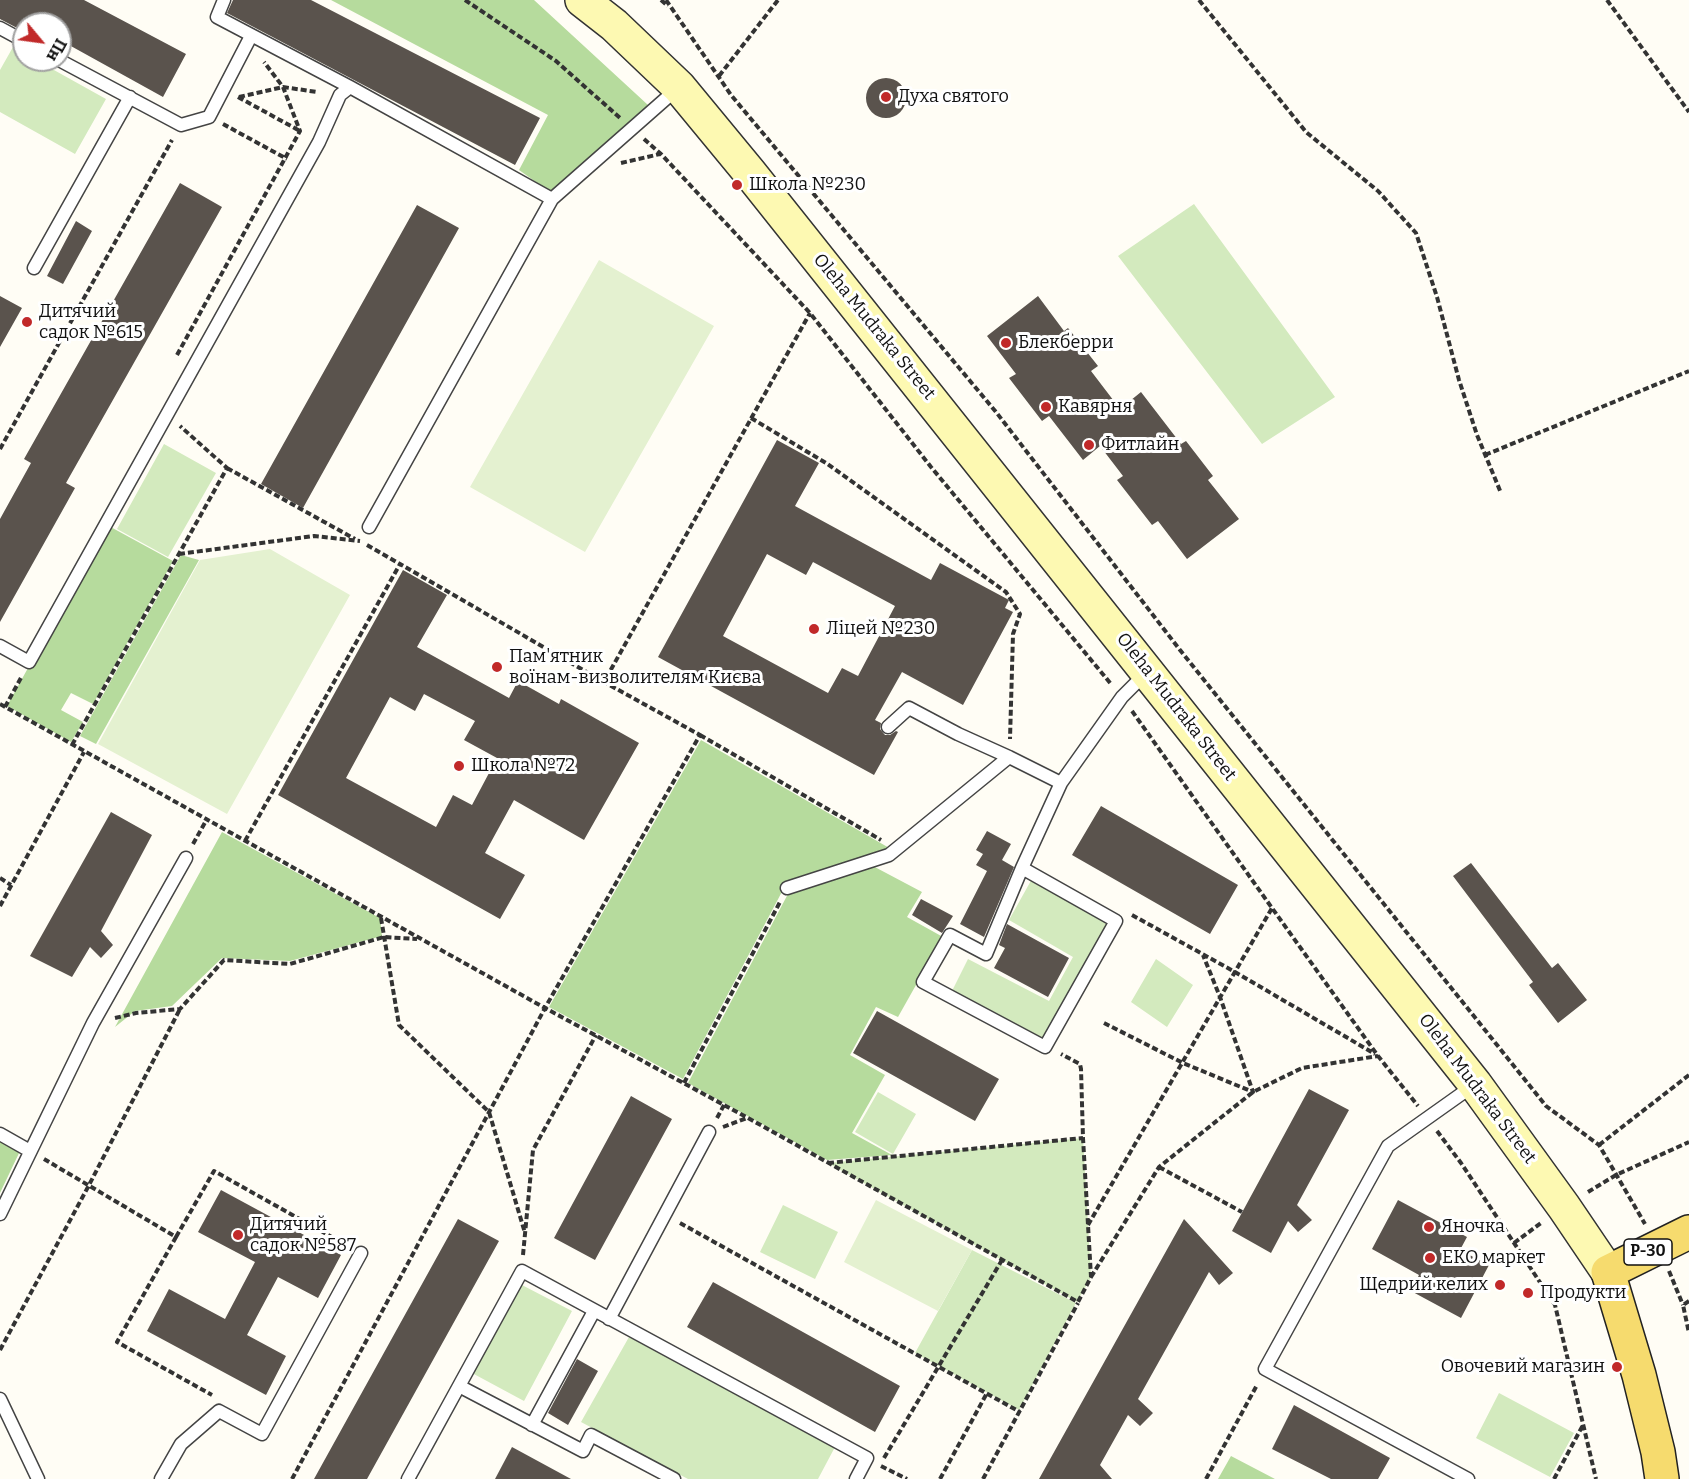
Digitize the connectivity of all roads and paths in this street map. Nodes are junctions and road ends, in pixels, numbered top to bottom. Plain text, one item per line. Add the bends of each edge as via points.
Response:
1 (224, 0) edge
2 (465, 0) edge
3 (582, 0) edge
4 (661, 0) edge
5 (666, 0) edge
6 (778, 0) edge
7 (1199, 0) edge
8 (1607, 0) edge
9 (673, 10) junction
10 (249, 39) junction
11 (72, 66) edge
12 (719, 76) junction
13 (283, 87) junction
14 (679, 87) junction
15 (224, 89) junction
16 (345, 91) junction
17 (130, 97) junction
18 (238, 97) junction
19 (1689, 112) edge
20 (209, 117) junction
21 (181, 124) junction
22 (632, 129) junction
23 (300, 131) junction
24 (319, 142) junction
25 (305, 168) junction
26 (552, 199) junction
27 (34, 268) dead end
28 (810, 313) junction
29 (1689, 371) edge
30 (167, 415) junction
31 (751, 418) junction
32 (0, 449) edge
33 (1485, 455) junction
34 (227, 468) junction
35 (1501, 493) dead end
36 (369, 527) dead end
37 (376, 550) dead end
38 (179, 554) junction
39 (400, 564) junction
40 (0, 646) edge
41 (29, 662) junction
42 (1147, 671) junction
43 (604, 682) junction
44 (1122, 698) junction
45 (2, 705) edge
46 (888, 727) dead end
47 (700, 735) junction
48 (72, 745) junction
49 (84, 752) junction
50 (1009, 757) junction
51 (1061, 783) junction
52 (207, 819) junction
53 (245, 841) junction
54 (896, 849) junction
55 (186, 858) joint
56 (1022, 868) junction
57 (0, 878) edge
58 (11, 885) junction
59 (787, 888) joint
60 (0, 906) edge
61 (1272, 908) junction
62 (1130, 914) dead end
63 (381, 917) junction
64 (384, 937) junction
65 (420, 939) junction
66 (1202, 954) junction
67 (1235, 972) junction
68 (1220, 997) junction
69 (545, 1008) junction
70 (180, 1009) junction
71 (93, 1023) junction
72 (1104, 1023) dead end
73 (596, 1035) junction
74 (1046, 1047) junction
75 (1378, 1056) junction
76 (1183, 1063) junction
77 (1689, 1075) edge
78 (684, 1083) junction
79 (1475, 1084) junction
80 (1253, 1092) junction
81 (489, 1112) junction
82 (1428, 1118) junction
83 (709, 1132) dead end
84 (0, 1134) edge
85 (1083, 1138) junction
86 (1689, 1142) edge
87 (30, 1151) junction
88 (828, 1163) junction
89 (1159, 1167) junction
90 (1616, 1175) dead end
91 (88, 1187) junction
92 (1242, 1212) dead end
93 (0, 1214) edge
94 (665, 1214) junction
95 (1088, 1226) junction
96 (1689, 1232) edge
97 (525, 1233) junction
98 (176, 1237) junction
99 (361, 1253) joint
100 (1002, 1260) junction
101 (522, 1271) junction
102 (1608, 1272) junction
103 (1091, 1277) junction
104 (1689, 1301) edge
105 (1078, 1302) junction
106 (594, 1311) junction
107 (609, 1319) junction
108 (1689, 1333) edge
109 (0, 1350) edge
110 (940, 1366) junction
111 (1265, 1369) junction
112 (459, 1386) junction
113 (987, 1393) junction
114 (0, 1399) edge
115 (219, 1411) junction
116 (1020, 1412) junction
117 (532, 1425) junction
118 (1583, 1425) junction
119 (867, 1458) junction
120 (880, 1466) junction
121 (876, 1472) dead end
122 (38, 1479) edge
123 (161, 1479) edge
124 (292, 1479) edge
125 (408, 1479) edge
126 (674, 1479) edge
127 (856, 1479) edge
128 (907, 1479) edge
129 (940, 1479) edge
130 (983, 1479) edge
131 (1206, 1479) edge
132 (1468, 1479) edge
133 (1554, 1479) edge
134 (1596, 1479) edge
135 (1662, 1479) edge

1 - 10 lane via 218,17
2 - 22 path via 556,62
3 - 14 street, Oleha Mudraka Street
4 - 9 path
5 - 9 path
6 - 12 path
7 - 33 path via 1306,132 1378,191 1416,233
8 - 19 path
9 - 12 path
10 - 13 path
10 - 15 lane
10 - 16 lane
11 - 17 lane
12 - 77 path via 996,412 1180,650 1546,1106 1599,1145
13 - 16 path
13 - 18 path
13 - 23 path
14 - 22 lane
14 - 42 street, Oleha Mudraka Street
15 - 18 path
15 - 20 lane
16 - 24 lane
16 - 26 lane
17 - 21 lane
17 - 27 lane
18 - 23 path
20 - 21 lane
20 - 25 path
21 - 32 path
22 - 26 lane
22 - 28 path via 661,154
23 - 24 path
24 - 25 lane
25 - 30 lane
26 - 36 lane
28 - 31 path
28 - 44 path
29 - 33 path
30 - 34 path
30 - 41 lane
31 - 43 path
31 - 50 path via 826,463 1006,592 1020,614 1012,634
33 - 35 path
34 - 38 path
34 - 38 path via 360,542 314,537
37 - 39 path
38 - 48 path
39 - 43 path
39 - 53 path
40 - 41 lane
41 - 45 path
42 - 44 lane
42 - 79 street, Oleha Mudraka Street
43 - 47 path
44 - 51 lane
44 - 61 path
45 - 48 path
46 - 50 lane via 909,708
47 - 54 path
47 - 69 path
48 - 49 path
49 - 52 path
49 - 58 path
50 - 51 lane
50 - 54 lane
51 - 56 lane
52 - 53 path
52 - 55 path
53 - 63 path
54 - 59 lane via 889,855
55 - 71 lane
56 - 74 lane via 1116,921
56 - 74 lane via 986,954 950,935 923,982
57 - 58 path
58 - 60 path
59 - 78 path
61 - 67 path
61 - 75 path
62 - 66 path
63 - 64 path
63 - 65 path
64 - 65 path
64 - 70 path via 290,964 224,960
64 - 81 path via 399,1025
65 - 69 path
66 - 67 path
66 - 68 path
67 - 68 path
67 - 75 path
68 - 76 path
68 - 80 path
69 - 73 path
69 - 81 path
70 - 71 path via 136,1013
70 - 91 path
71 - 87 lane
72 - 76 path
73 - 78 path
73 - 97 path via 533,1150
74 - 85 path via 1080,1064
75 - 80 path via 1302,1068
75 - 82 path
76 - 80 path
76 - 95 path
78 - 88 path
79 - 82 lane
79 - 102 street, Oleha Mudraka Street
80 - 89 path
81 - 97 path
81 - 124 path
82 - 111 lane via 1388,1146
82 - 118 path via 1555,1305
83 - 94 lane
84 - 87 lane
85 - 88 path
85 - 95 path
86 - 90 path
87 - 91 path
87 - 93 lane
88 - 100 path
89 - 92 path
89 - 103 path
91 - 98 path
91 - 109 path
94 - 107 lane
94 - 110 path
95 - 103 path
96 - 102 main road, Р-30
97 - 101 path
98 - 99 path via 214,1171
98 - 115 path via 117,1342 211,1393
99 - 115 lane via 262,1434
100 - 105 path
100 - 110 path
101 - 106 lane
101 - 112 lane
102 - 135 main road, Oleha Mudraka Street / Р-30 via 1639,1375
103 - 105 path
104 - 108 path via 1683,1305
105 - 116 path
106 - 107 lane
106 - 117 lane
107 - 119 lane
110 - 113 path
110 - 120 path
111 - 131 path
111 - 132 lane
112 - 117 lane
112 - 125 lane
113 - 116 path
113 - 129 path
114 - 122 lane
115 - 123 lane via 181,1444
116 - 130 path
117 - 126 lane via 582,1452 591,1435
118 - 133 path
118 - 134 path
119 - 120 path
119 - 127 lane
120 - 121 path
120 - 128 path

